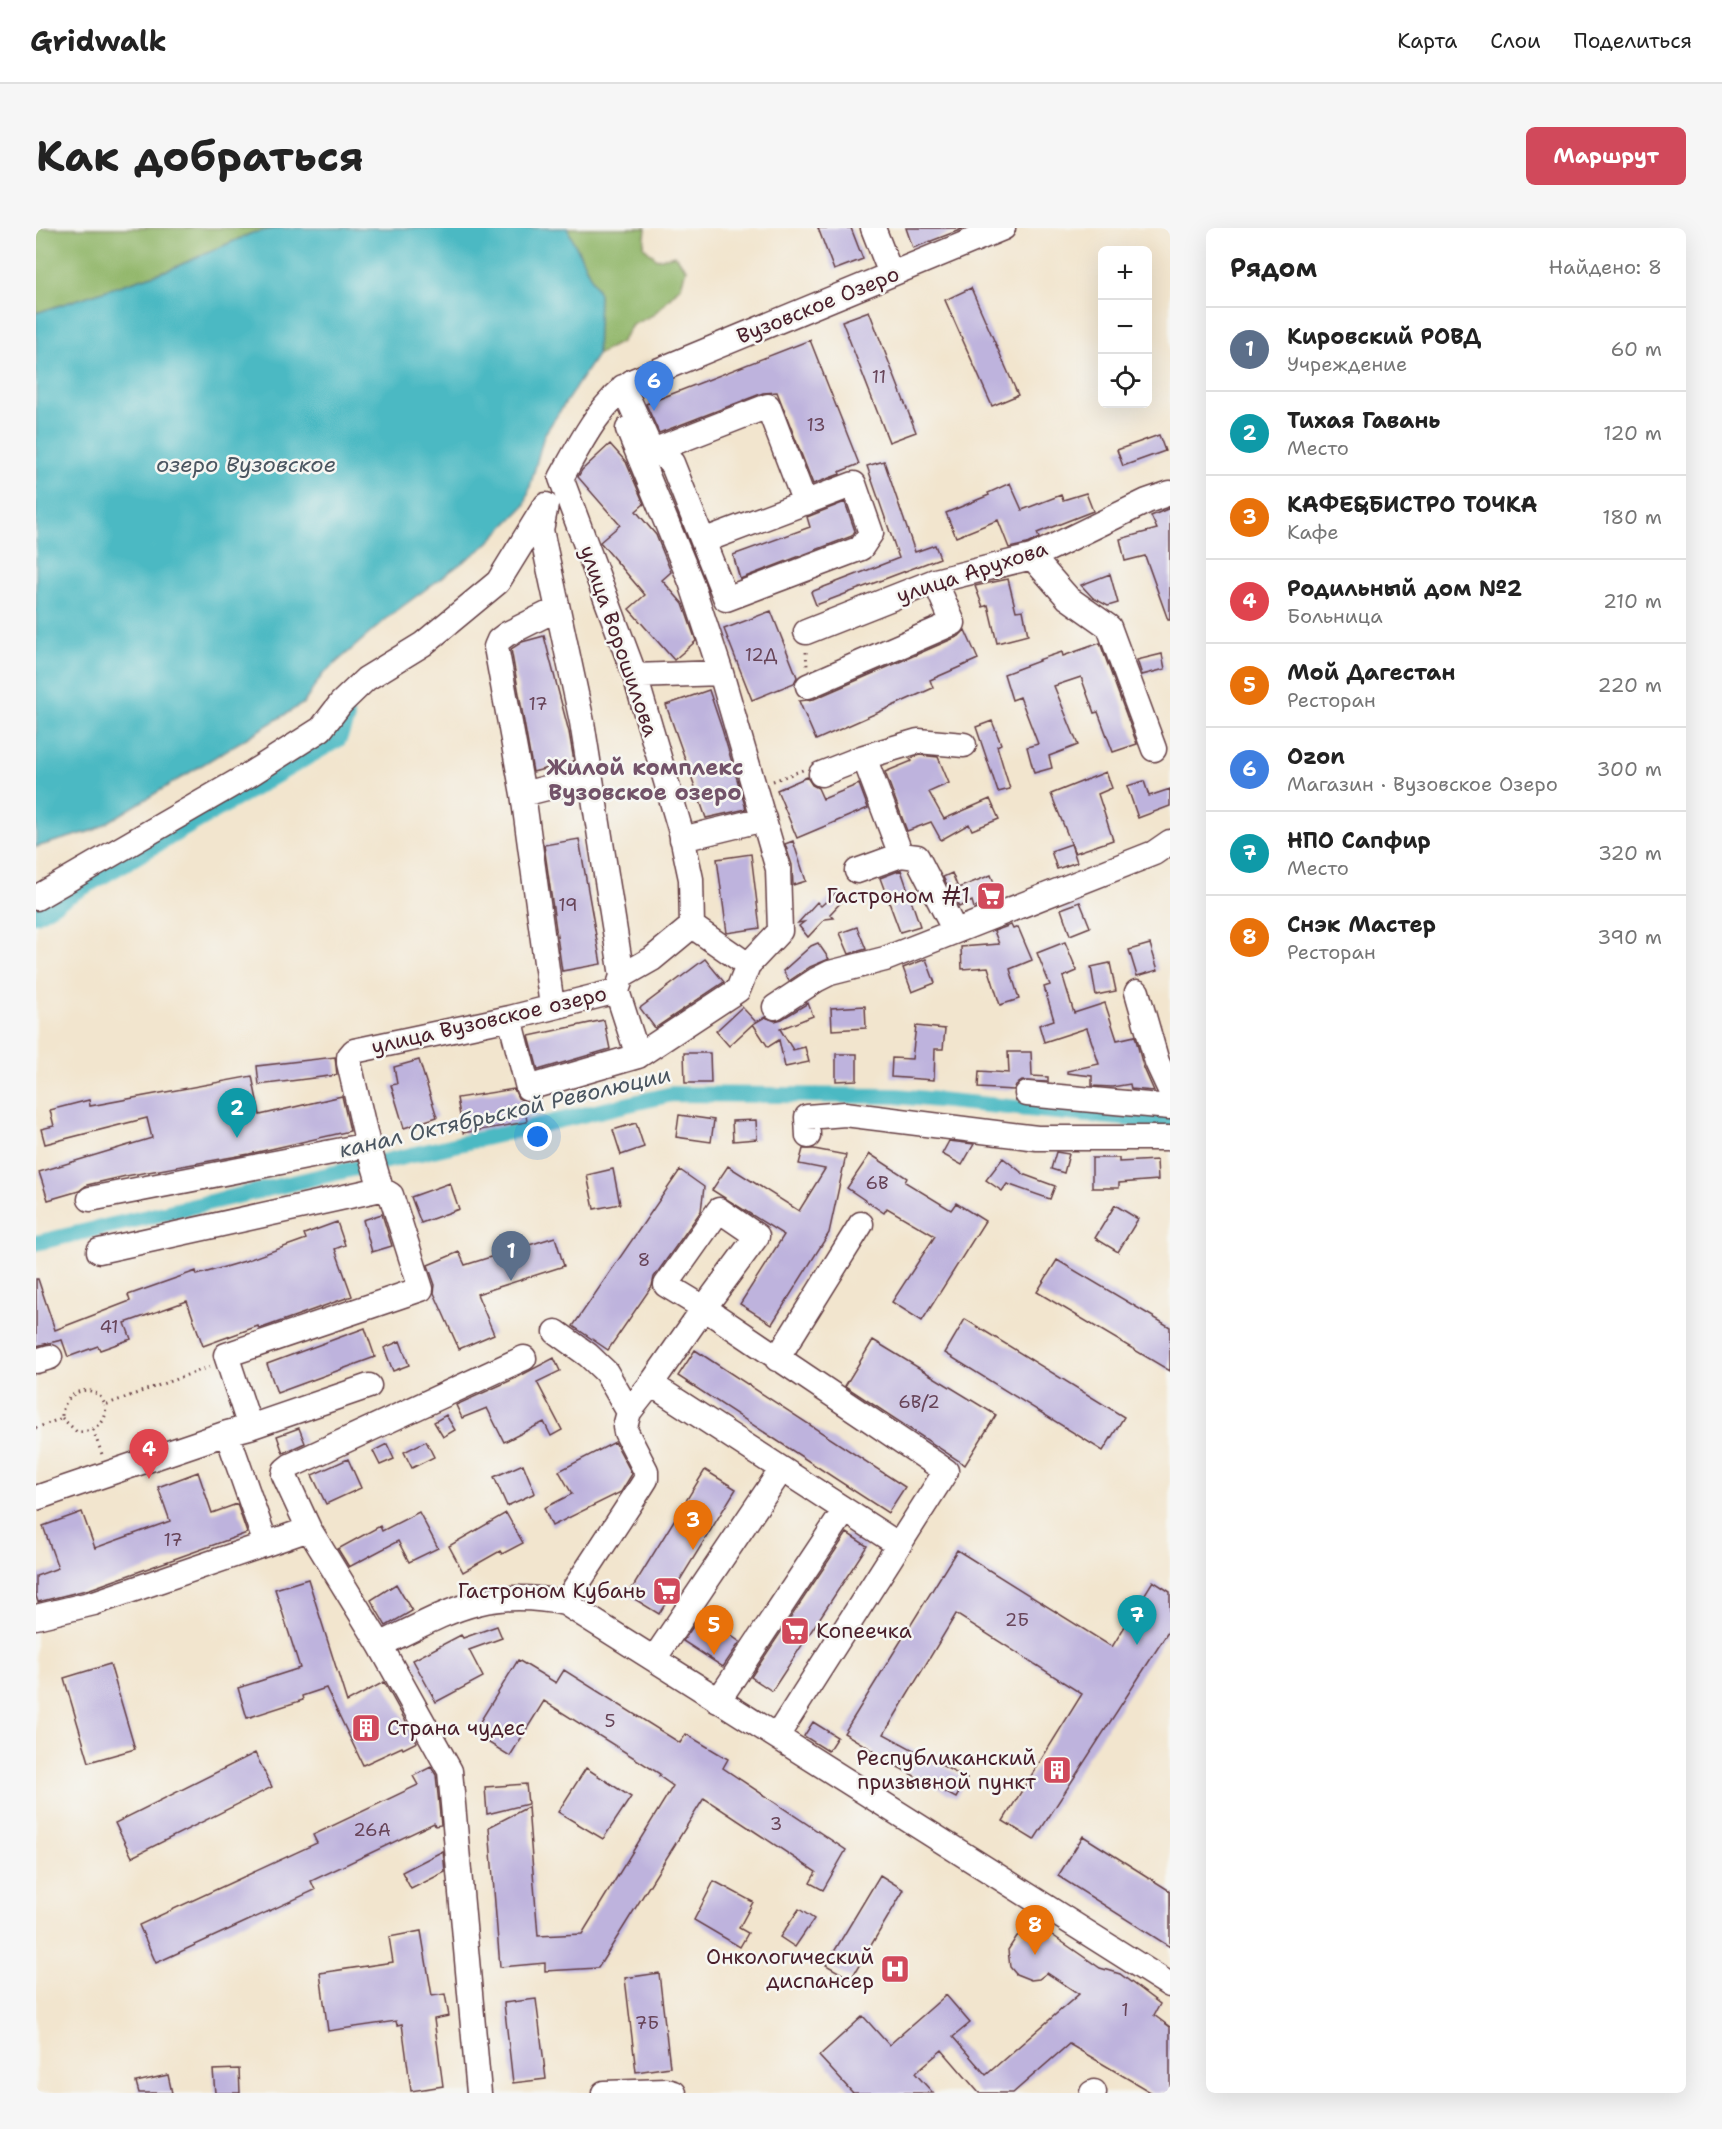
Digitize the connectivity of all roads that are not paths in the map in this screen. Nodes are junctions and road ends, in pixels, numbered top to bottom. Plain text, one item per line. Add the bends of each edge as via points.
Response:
1 (873, 228) edge
2 (1003, 228) edge
3 (891, 274) junction
4 (624, 387) junction
5 (655, 450) junction
6 (561, 478) junction
7 (1170, 493) edge
8 (805, 502) junction
9 (546, 505) junction
10 (704, 541) junction
11 (1032, 557) junction
12 (935, 581) junction
13 (557, 609) junction
14 (806, 632) road end
15 (721, 673) junction
16 (635, 676) junction
17 (808, 686) road end
18 (964, 745) dead end
19 (1154, 749) dead end
20 (864, 757) junction
21 (820, 774) road end
22 (590, 777) junction
23 (523, 794) junction
24 (764, 819) junction
25 (682, 839) junction
26 (1170, 842) edge
27 (901, 855) junction
28 (857, 871) dead end
29 (36, 898) edge
30 (692, 926) junction
31 (954, 931) junction
32 (748, 965) junction
33 (619, 983) junction
34 (1137, 992) dead end
35 (552, 1006) junction
36 (775, 1007) dead end
37 (510, 1018) junction
38 (638, 1056) junction
39 (1170, 1090) edge
40 (1027, 1094) dead end
41 (1170, 1107) edge
42 (808, 1136) dead end
43 (1170, 1138) edge
44 (368, 1145) junction
45 (381, 1189) junction
46 (90, 1199) dead end
47 (861, 1224) dead end
48 (99, 1251) dead end
49 (556, 1332) dead end
50 (524, 1358) dead end
51 (777, 1359) junction
52 (651, 1384) junction
53 (369, 1386) dead end
54 (629, 1412) junction
55 (250, 1426) junction
56 (227, 1433) junction
57 (782, 1469) junction
58 (36, 1498) edge
59 (845, 1510) junction
60 (309, 1529) junction
61 (266, 1544) junction
62 (899, 1545) junction
63 (565, 1603) junction
64 (36, 1617) edge
65 (380, 1645) junction
66 (654, 1659) junction
67 (718, 1701) junction
68 (777, 1736) junction
69 (1170, 1985) edge
70 (479, 2093) edge
71 (604, 2093) edge
72 (674, 2093) edge

1 - 3 street
2 - 3 street, Вузовское Озеро
3 - 4 street, Вузовское Озеро
4 - 5 street via 644,435
4 - 6 street via 583,439
4 - 15 street via 632,442 691,582
5 - 8 street via 768,406
5 - 10 street via 672,463
6 - 9 street
6 - 16 street, улица Ворошилова
7 - 11 street, улица Арухова
8 - 10 street
8 - 10 street via 854,484 871,533 861,548 726,599
9 - 13 street, улица Вузовское озеро via 541,530
9 - 29 street via 498,582 423,644 366,679 321,729
11 - 12 street, улица Арухова
11 - 19 street via 1068,598 1109,627
12 - 14 street, улица Арухова
12 - 17 street via 953,623
13 - 22 street, улица Вузовское озеро
13 - 23 street via 507,634 496,646
15 - 16 street
15 - 24 street
16 - 25 street, улица Ворошилова
18 - 20 street via 918,741
20 - 21 street
20 - 27 street
22 - 23 street
22 - 33 street, улица Вузовское озеро
23 - 35 street
24 - 25 street
24 - 32 street via 778,869 780,931
25 - 30 street, улица Ворошилова via 691,879
26 - 31 street via 1154,853
27 - 28 street
27 - 31 street via 917,857
30 - 32 street
30 - 33 street
31 - 36 street via 885,958 830,973
32 - 38 street via 738,990
33 - 35 street, улица Вузовское озеро
33 - 38 street
34 - 39 street via 1157,1062
35 - 37 street, улица Вузовское озеро
37 - 38 street via 528,1088
37 - 44 street, улица Вузовское озеро via 354,1051 349,1057
40 - 41 street
42 - 43 street via 807,1117 845,1114 1036,1138
44 - 45 street
44 - 46 street
45 - 48 street
45 - 55 street via 391,1195 421,1289 226,1355
47 - 51 street
49 - 54 street via 606,1372
50 - 60 street via 290,1466 284,1475
51 - 52 street via 704,1308
51 - 62 street via 946,1471
52 - 54 street
52 - 57 street
53 - 55 street
54 - 63 street via 625,1427 646,1479
55 - 56 street
56 - 58 street
56 - 61 street
57 - 59 street
57 - 66 street
59 - 62 street
59 - 67 street
60 - 61 street
60 - 65 street
61 - 64 street via 94,1603
62 - 68 street
63 - 65 street via 539,1598 484,1600 457,1608
63 - 66 street
65 - 70 street via 450,1771
66 - 67 street
67 - 68 street
68 - 69 street
71 - 72 street

